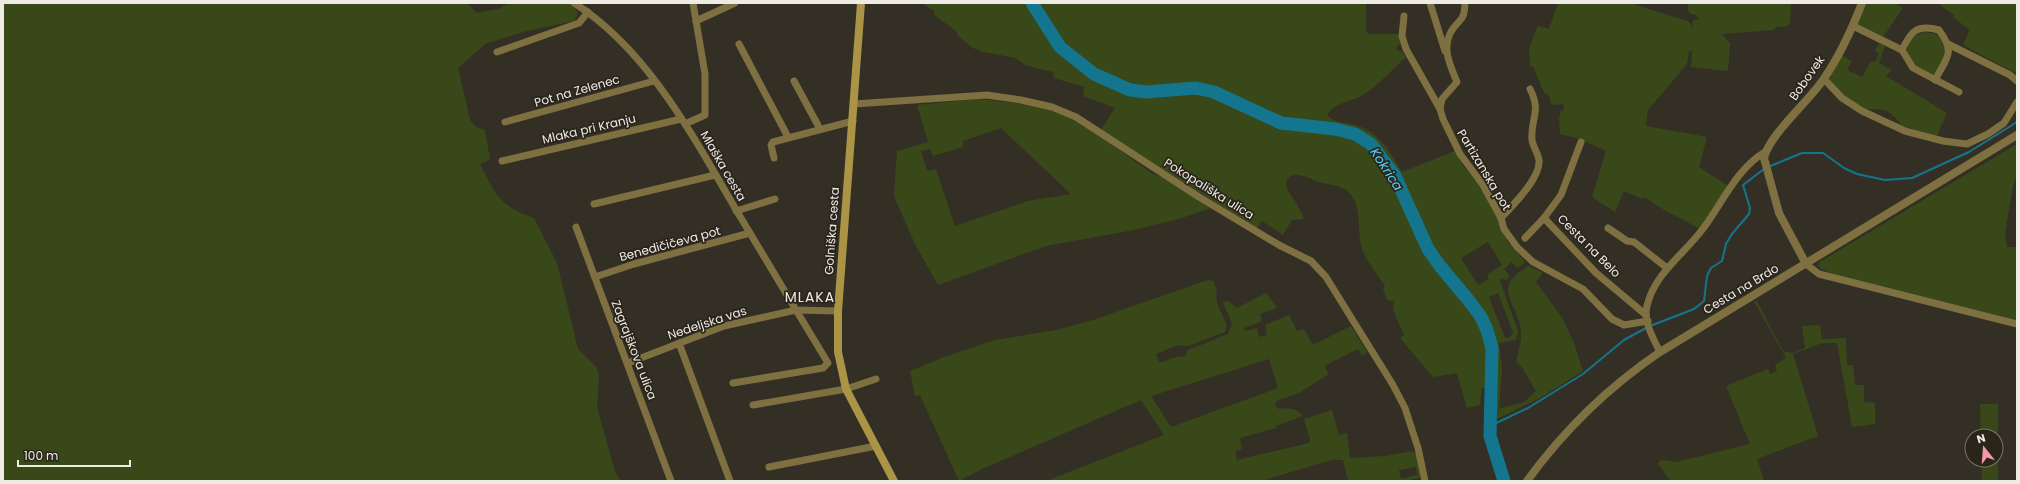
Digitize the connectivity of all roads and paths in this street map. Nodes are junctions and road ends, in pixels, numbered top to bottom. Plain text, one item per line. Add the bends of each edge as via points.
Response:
1 (574, 3) edge
2 (693, 3) edge
3 (735, 3) edge
4 (861, 3) edge
5 (1430, 3) edge
6 (1465, 3) edge
7 (1862, 3) edge
8 (588, 12) junction
9 (1404, 16) dead end
10 (696, 21) junction
11 (1853, 26) junction
12 (739, 44) dead end
13 (1948, 44) junction
14 (1902, 50) junction
15 (497, 52) dead end
16 (1446, 53) junction
17 (1824, 79) junction
18 (794, 80) dead end
19 (1935, 80) junction
20 (654, 81) junction
21 (2017, 81) edge
22 (1530, 90) dead end
23 (1959, 92) dead end
24 (2017, 102) edge
25 (854, 104) junction
26 (1440, 109) junction
27 (853, 121) junction
28 (506, 122) dead end
29 (683, 122) junction
30 (820, 129) junction
31 (2017, 135) edge
32 (788, 137) junction
33 (1581, 142) dead end
34 (1765, 152) junction
35 (774, 158) dead end
36 (502, 161) dead end
37 (716, 175) junction
38 (775, 199) dead end
39 (594, 204) dead end
40 (736, 211) junction
41 (1500, 218) junction
42 (1544, 218) junction
43 (576, 227) dead end
44 (1608, 228) dead end
45 (750, 233) junction
46 (1525, 238) dead end
47 (1806, 264) junction
48 (1667, 268) junction
49 (595, 278) junction
50 (796, 310) junction
51 (838, 310) junction
52 (1647, 318) junction
53 (2017, 324) edge
54 (679, 343) junction
55 (1660, 352) junction
56 (628, 363) junction
57 (876, 379) dead end
58 (733, 383) dead end
59 (846, 390) junction
60 (753, 405) dead end
61 (876, 446) junction
62 (770, 467) dead end
63 (671, 481) edge
64 (730, 481) edge
65 (894, 481) edge
66 (1425, 481) edge
67 (1527, 481) edge

1 - 8 street, Mlaška cesta
2 - 10 street
3 - 10 street
4 - 25 main road, Golniška cesta
5 - 16 street
6 - 16 street via 1462,20 1452,30
7 - 11 street, Bobovek
8 - 15 street via 579,24
8 - 20 street, Mlaška cesta via 621,42
9 - 26 street, Partizanska pot via 1402,36 1406,49
10 - 29 street, Mlaka pri Kranju via 705,74 705,115
11 - 14 street
11 - 17 street, Bobovek
12 - 32 street
13 - 14 street via 1939,30 1919,28 1909,35
13 - 19 street via 1949,53
13 - 21 street
14 - 19 street via 1913,68
16 - 26 street via 1457,82 1442,99
17 - 24 street via 1842,98 1862,112 1905,130 1943,141 1967,144 2004,123
17 - 34 street, Bobovek
18 - 30 street
19 - 23 street
20 - 28 street, Pot na Zelenec
20 - 29 street, Mlaška cesta
22 - 41 street via 1536,104 1532,140 1539,158 1539,166 1530,184
25 - 27 main road, Golniška cesta
25 - 66 street, Pokopališka ulica via 987,95 1052,107 1076,117 1199,197 1311,261 1326,277 1396,391 1412,430
26 - 41 street, Partizanska pot via 1460,154 1483,185
27 - 30 street
27 - 51 main road, Golniška cesta
29 - 36 street, Mlaka pri Kranju
29 - 37 street, Mlaška cesta
30 - 32 street
31 - 47 street, Cesta na Brdo
32 - 35 street via 773,142 771,145
33 - 42 street, Cesta na Belo via 1561,196
34 - 47 street, Bobovek via 1764,161 1779,213
34 - 48 street via 1755,158 1743,172 1704,228
37 - 39 street
37 - 40 street, Mlaška cesta
38 - 40 street
40 - 45 street, Mlaška cesta
41 - 52 street, Partizanska pot via 1504,229 1517,247 1533,262 1583,289 1612,319 1624,325
42 - 46 street
42 - 52 street, Cesta na Belo via 1596,273
43 - 49 street, Zagrajškova ulica
44 - 48 street via 1627,241 1634,242
45 - 49 street, Benedičičeva pot via 634,264
45 - 50 street, Mlaška cesta
47 - 53 street via 1818,274
47 - 55 street, Cesta na Brdo
48 - 52 street via 1651,293
49 - 56 street, Zagrajškova ulica
50 - 51 street
50 - 54 street, Nedeljska vas via 724,326
50 - 58 street via 824,354 827,365 817,369
51 - 59 main road, Golniška cesta via 838,352
52 - 55 street via 1651,335
54 - 56 street, Nedeljska vas
54 - 64 street
55 - 67 street, Cesta na Brdo via 1636,368 1588,408
56 - 63 street, Zagrajškova ulica
57 - 59 street
59 - 60 street
59 - 61 main road, Golniška cesta
61 - 62 street
61 - 65 main road, Golniška cesta

